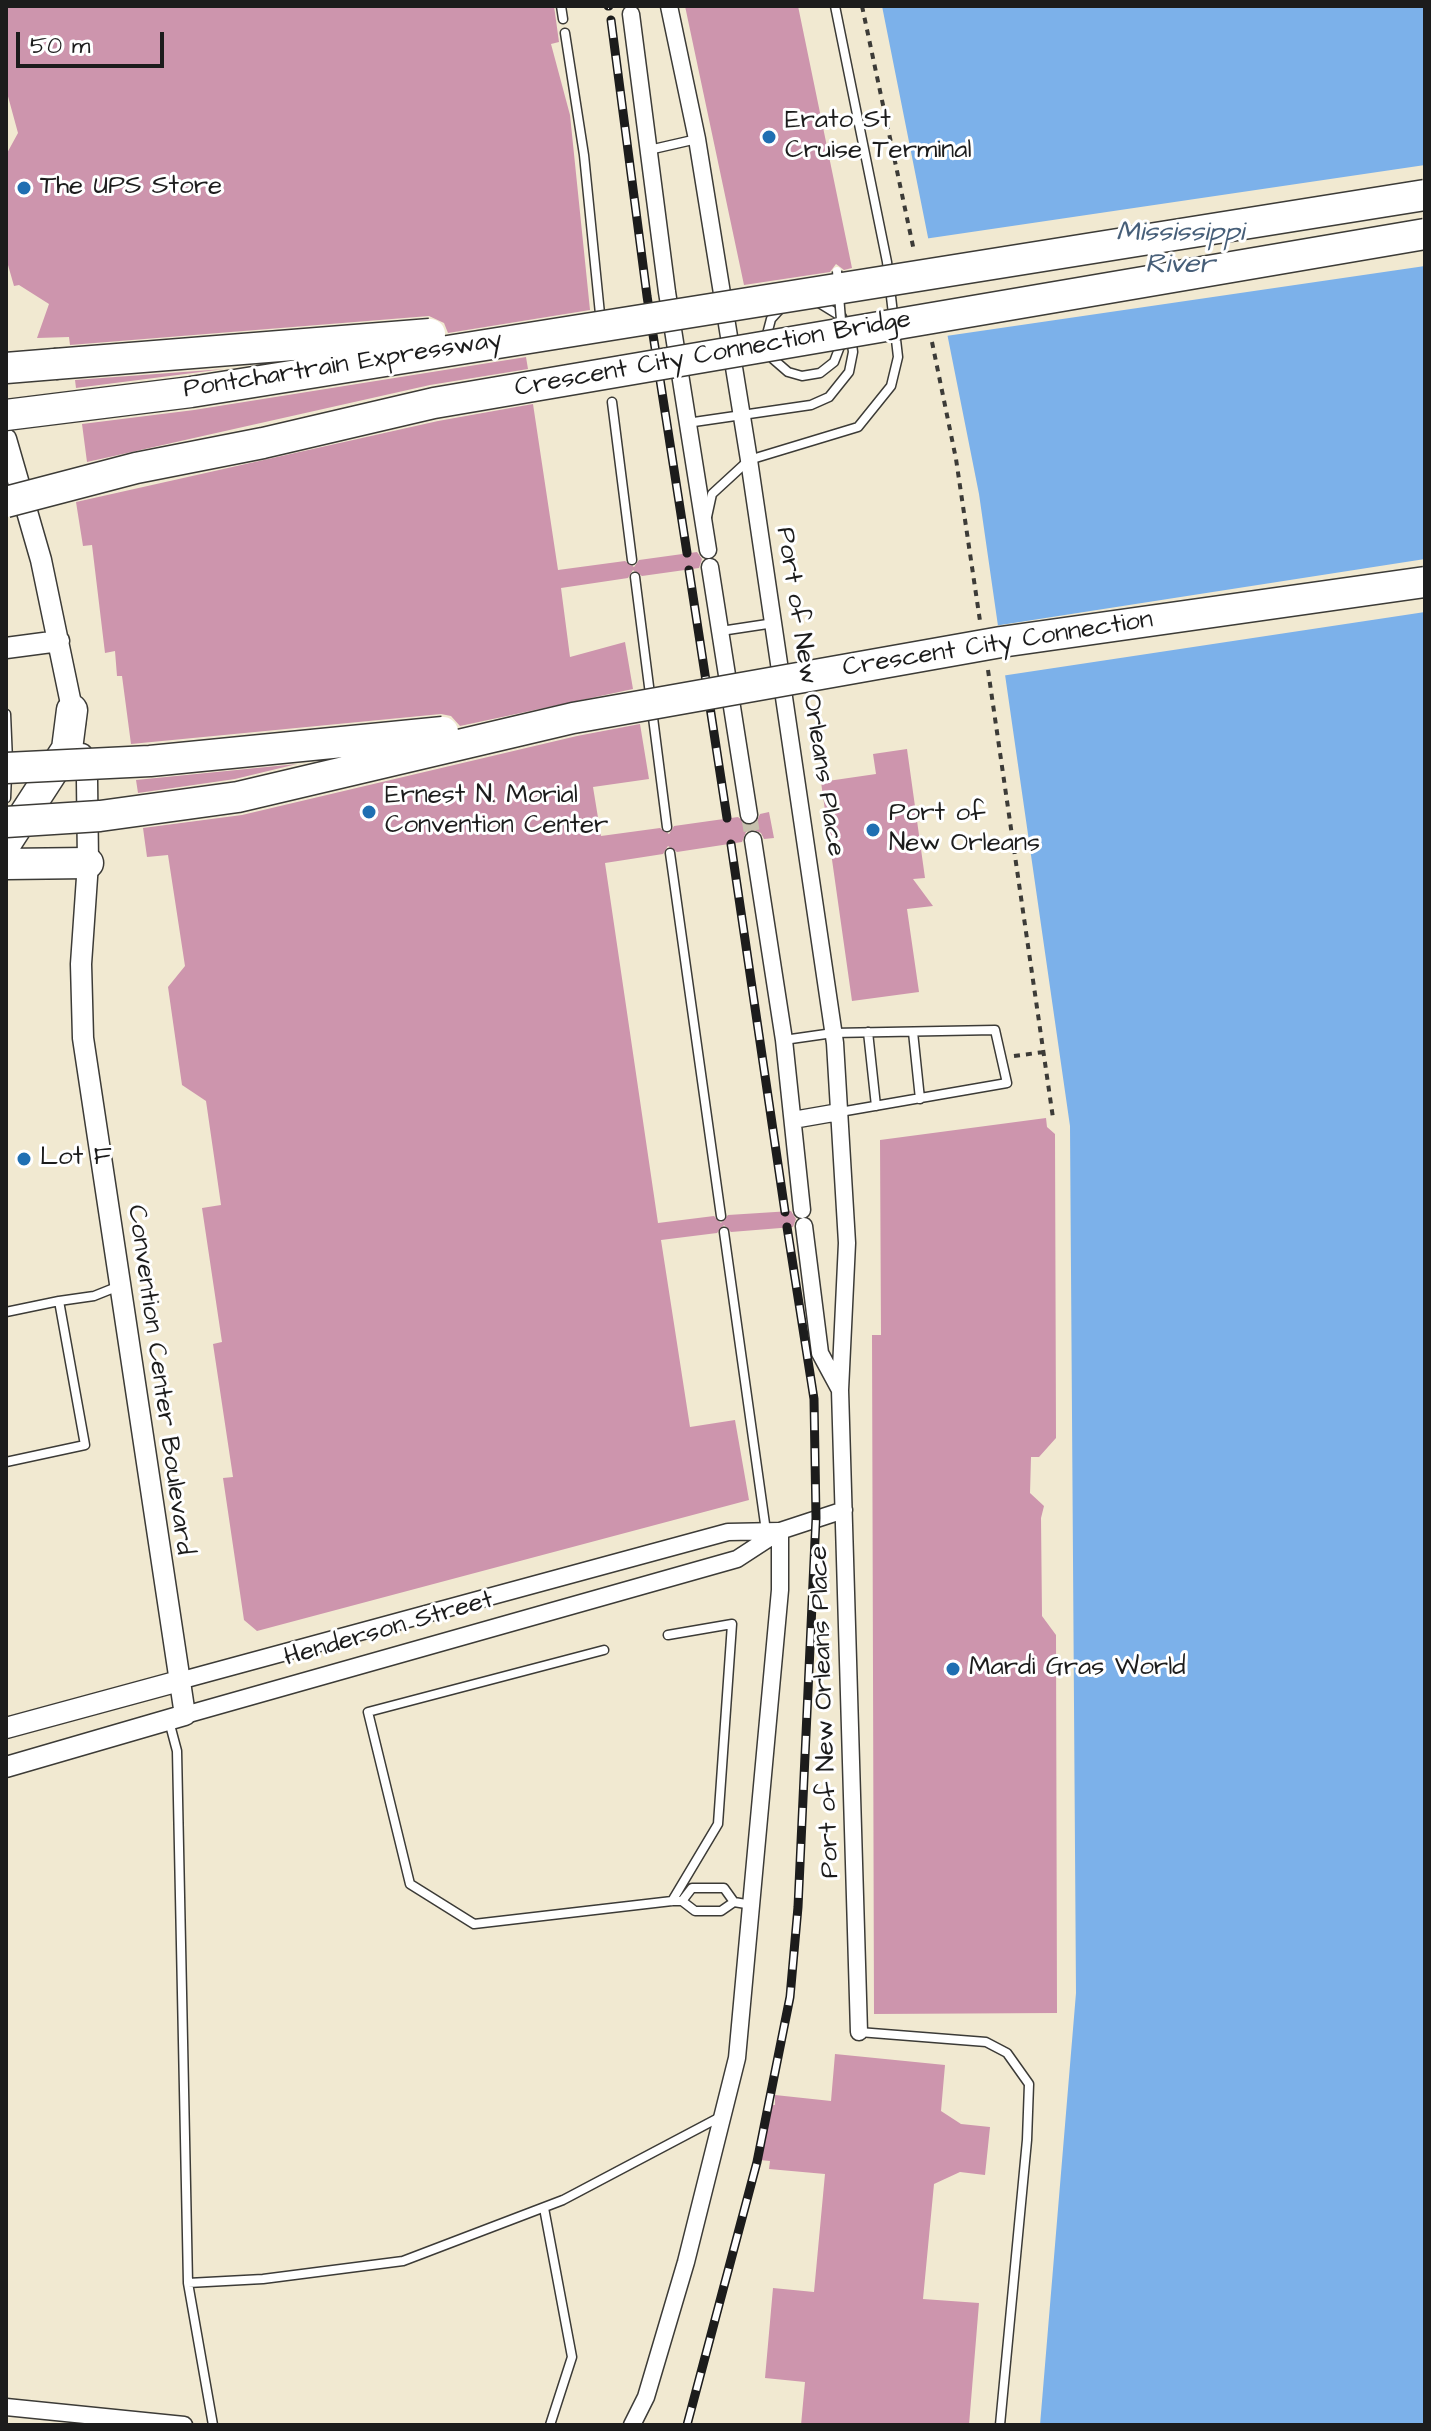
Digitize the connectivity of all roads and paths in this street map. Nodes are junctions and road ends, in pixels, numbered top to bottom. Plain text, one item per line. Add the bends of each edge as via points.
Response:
1 (561, 6) edge
2 (669, 6) edge
3 (835, 6) edge
4 (862, 6) edge
5 (631, 14) dead end
6 (563, 19) dead end
7 (565, 33) dead end
8 (697, 139) junction
9 (649, 150) junction
10 (1425, 195) edge
11 (1425, 234) edge
12 (915, 257) dead end
13 (837, 271) dead end
14 (759, 285) dead end
15 (744, 312) dead end
16 (679, 313) junction
17 (600, 314) dead end
18 (931, 335) dead end
19 (6, 368) edge
20 (612, 402) dead end
21 (6, 415) edge
22 (740, 415) junction
23 (686, 423) junction
24 (6, 439) edge
25 (749, 460) junction
26 (6, 502) edge
27 (704, 529) junction
28 (632, 560) dead end
29 (635, 577) dead end
30 (1425, 582) edge
31 (774, 623) junction
32 (982, 630) dead end
33 (721, 631) junction
34 (59, 641) junction
35 (6, 648) edge
36 (986, 662) dead end
37 (72, 710) junction
38 (6, 714) edge
39 (573, 718) junction
40 (6, 768) edge
41 (6, 798) edge
42 (749, 815) tunnel mouth
43 (6, 822) edge
44 (667, 827) dead end
45 (753, 840) tunnel mouth
46 (6, 843) edge
47 (670, 853) dead end
48 (88, 863) junction
49 (6, 864) edge
50 (868, 1032) junction
51 (913, 1032) junction
52 (833, 1033) junction
53 (784, 1040) junction
54 (1044, 1052) junction
55 (1001, 1057) junction
56 (920, 1099) junction
57 (876, 1106) junction
58 (839, 1112) junction
59 (1053, 1118) dead end
60 (793, 1120) junction
61 (721, 1216) dead end
62 (724, 1232) dead end
63 (119, 1286) junction
64 (59, 1301) junction
65 (6, 1312) edge
66 (840, 1390) junction
67 (6, 1462) edge
68 (844, 1510) junction
69 (773, 1531) junction
70 (602, 1566) junction
71 (611, 1594) junction
72 (668, 1635) dead end
73 (604, 1650) dead end
74 (179, 1681) junction
75 (177, 1717) junction
76 (6, 1728) edge
77 (6, 1767) edge
78 (677, 1901) junction
79 (734, 1902) junction
80 (752, 1905) junction
81 (859, 2032) joint
82 (723, 2115) junction
83 (544, 2208) junction
84 (188, 2283) junction
85 (6, 2407) edge
86 (184, 2425) edge
87 (213, 2425) edge
88 (550, 2425) edge
89 (632, 2425) edge
90 (1000, 2425) edge

1 - 6 lane
2 - 8 street, Port of New Orleans Place
3 - 25 lane via 887,262 898,357 891,386 858,427
4 - 12 path
5 - 9 street
7 - 17 lane
8 - 9 lane
8 - 22 street, Port of New Orleans Place via 733,332
9 - 23 street
10 - 16 highway, bridge
11 - 26 highway, Crescent City Connection Bridge, bridge via 434,403
13 - 22 lane, bridge via 840,308 841,320 842,331 842,345 829,367 809,375 788,372 773,359 766,338 771,319 784,306 820,302 827,307 835,312 842,316 850,327 849,372 829,397 811,405
14 - 15 lane
16 - 19 highway, bridge
16 - 21 highway, Pontchartrain Expressway, bridge via 191,392
18 - 32 path
20 - 28 lane
22 - 23 lane
22 - 25 street, Port of New Orleans Place
23 - 27 street
24 - 34 street, Convention Center Boulevard
25 - 27 lane via 712,494
25 - 31 street, Port of New Orleans Place
27 - 33 street
29 - 44 lane
30 - 39 highway, Crescent City Connection, bridge via 1001,642
31 - 33 lane
31 - 52 street, Port of New Orleans Place
33 - 42 street
34 - 35 street
34 - 37 street, Convention Center Boulevard
36 - 54 path
37 - 46 highway via 67,749
37 - 48 street, Convention Center Boulevard via 87,780
38 - 41 lane
39 - 40 highway, bridge via 275,750
39 - 43 highway, bridge via 238,797 100,816
45 - 53 street, Port of New Orleans Place
47 - 61 lane
48 - 49 highway
48 - 63 street, Convention Center Boulevard via 81,964 83,1038
50 - 51 lane
50 - 52 lane
50 - 57 lane
51 - 55 lane via 995,1030
51 - 56 lane
52 - 53 lane
52 - 58 street, Port of New Orleans Place
53 - 60 street, Port of New Orleans Place
54 - 55 path
54 - 59 path
55 - 56 lane via 1007,1083
56 - 57 lane
57 - 58 lane
58 - 60 street
58 - 66 street, Port of New Orleans Place via 847,1243
60 - 66 street, Port of New Orleans Place via 820,1353
62 - 69 lane
63 - 64 lane
63 - 74 street, Convention Center Boulevard
64 - 65 lane
64 - 67 lane via 85,1445
66 - 68 street, Port of New Orleans Place
68 - 69 street, Henderson Street
68 - 81 street, Port of New Orleans Place
69 - 70 street, Henderson Street via 728,1532
69 - 71 street, Henderson Street via 737,1559
69 - 80 street via 780,1590
70 - 71 street
70 - 74 street, Henderson Street
71 - 75 street, Henderson Street
72 - 78 lane via 732,1624 718,1824
73 - 78 lane via 368,1712 410,1884 474,1924
74 - 75 street, Convention Center Boulevard
74 - 76 street, Henderson Street
75 - 77 street, Henderson Street
75 - 84 lane
78 - 79 lane via 695,1911 721,1911
78 - 79 lane via 692,1888 724,1888
79 - 80 lane
80 - 82 street via 737,2058
81 - 90 lane via 986,2042 1007,2053 1029,2084
82 - 83 lane
82 - 89 street via 655,2367
83 - 84 lane via 403,2261
83 - 88 lane via 572,2357
84 - 87 lane
85 - 86 street

